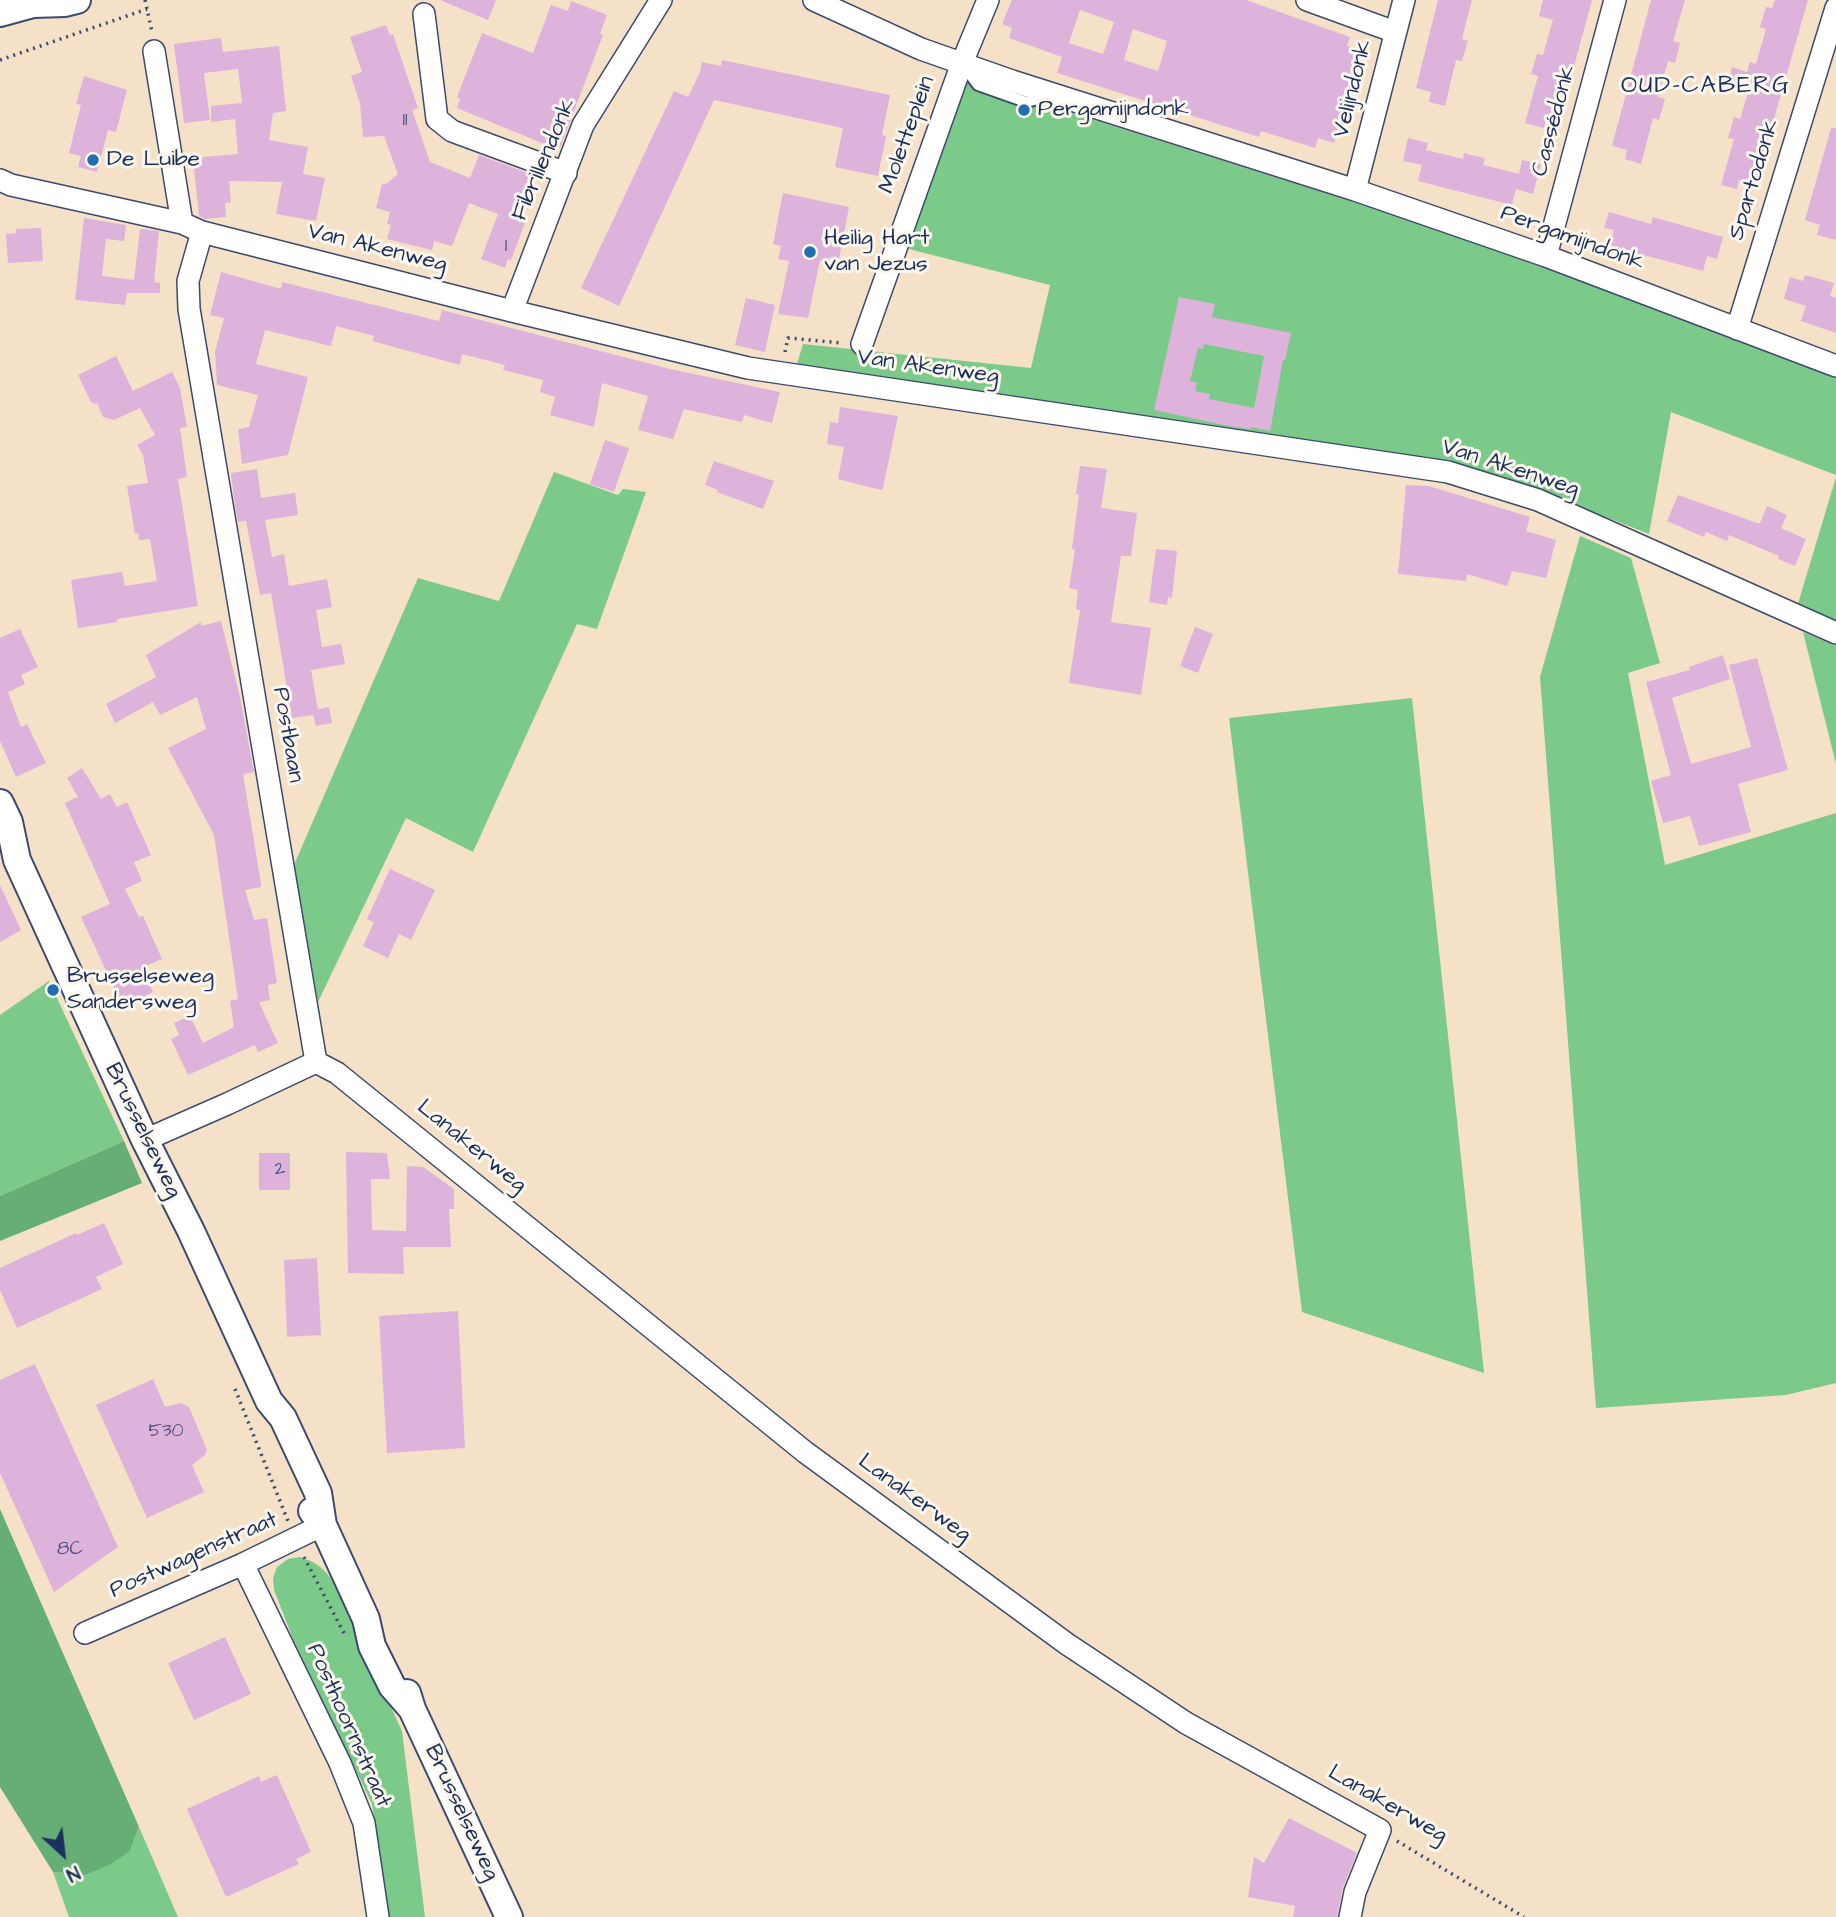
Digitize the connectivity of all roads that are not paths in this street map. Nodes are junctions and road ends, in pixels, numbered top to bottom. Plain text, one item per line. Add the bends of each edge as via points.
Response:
1 (661, 0) edge
2 (814, 0) edge
3 (988, 0) edge
4 (1307, 0) edge
5 (1404, 0) edge
6 (1615, 0) edge
7 (71, 2) edge
8 (1836, 8) edge
9 (0, 13) edge
10 (424, 14) dead end
11 (0, 31) edge
12 (1395, 32) junction
13 (154, 51) dead end
14 (962, 63) junction
15 (566, 173) junction
16 (0, 180) edge
17 (1355, 190) junction
18 (182, 223) junction
19 (202, 232) junction
20 (1546, 256) junction
21 (512, 311) junction
22 (1737, 329) junction
23 (862, 344) road end
24 (1836, 366) edge
25 (1836, 633) edge
26 (0, 803) edge
27 (0, 839) edge
28 (9, 864) edge
29 (316, 1062) junction
30 (145, 1140) junction
31 (323, 1525) junction
32 (243, 1564) junction
33 (85, 1633) dead end
34 (378, 1917) edge
35 (509, 1917) edge
36 (1350, 1917) edge

1 - 15 street, Fibrillendonk via 583,125
2 - 14 street, Pergamijndonk
3 - 14 street, Moletteplein
4 - 12 street
5 - 12 street, Velijndonk
6 - 20 street, Cassédonk
7 - 9 street via 33,4
7 - 11 street
8 - 22 street, Spartodonk
10 - 15 street via 436,119 452,131
12 - 17 street, Velijndonk
13 - 18 street
14 - 17 street, Pergamijndonk
14 - 23 street, Moletteplein
15 - 21 street, Fibrillendonk
16 - 18 street, Van Akenweg
17 - 20 street, Pergamijndonk
18 - 19 street, Van Akenweg
19 - 21 street, Van Akenweg
19 - 29 street, Postbaan via 188,281 189,309
20 - 22 street, Pergamijndonk
21 - 25 street, Van Akenweg via 748,368 1448,472 1538,500
22 - 24 street, Pergamijndonk
26 - 28 street, Brusselseweg via 9,822
27 - 28 street, Brusselseweg
28 - 30 street, Brusselseweg
29 - 30 street
29 - 36 street, Lanakerweg via 337,1073 805,1452 1066,1644 1186,1723 1380,1830 1354,1892
30 - 31 street, Brusselseweg via 269,1401 283,1418 318,1493
31 - 32 street, Postwagenstraat
31 - 35 street, Brusselseweg via 366,1619 372,1646 392,1686 412,1709
32 - 33 street, Postwagenstraat
32 - 34 street, Posthoornstraat via 340,1763 364,1823

